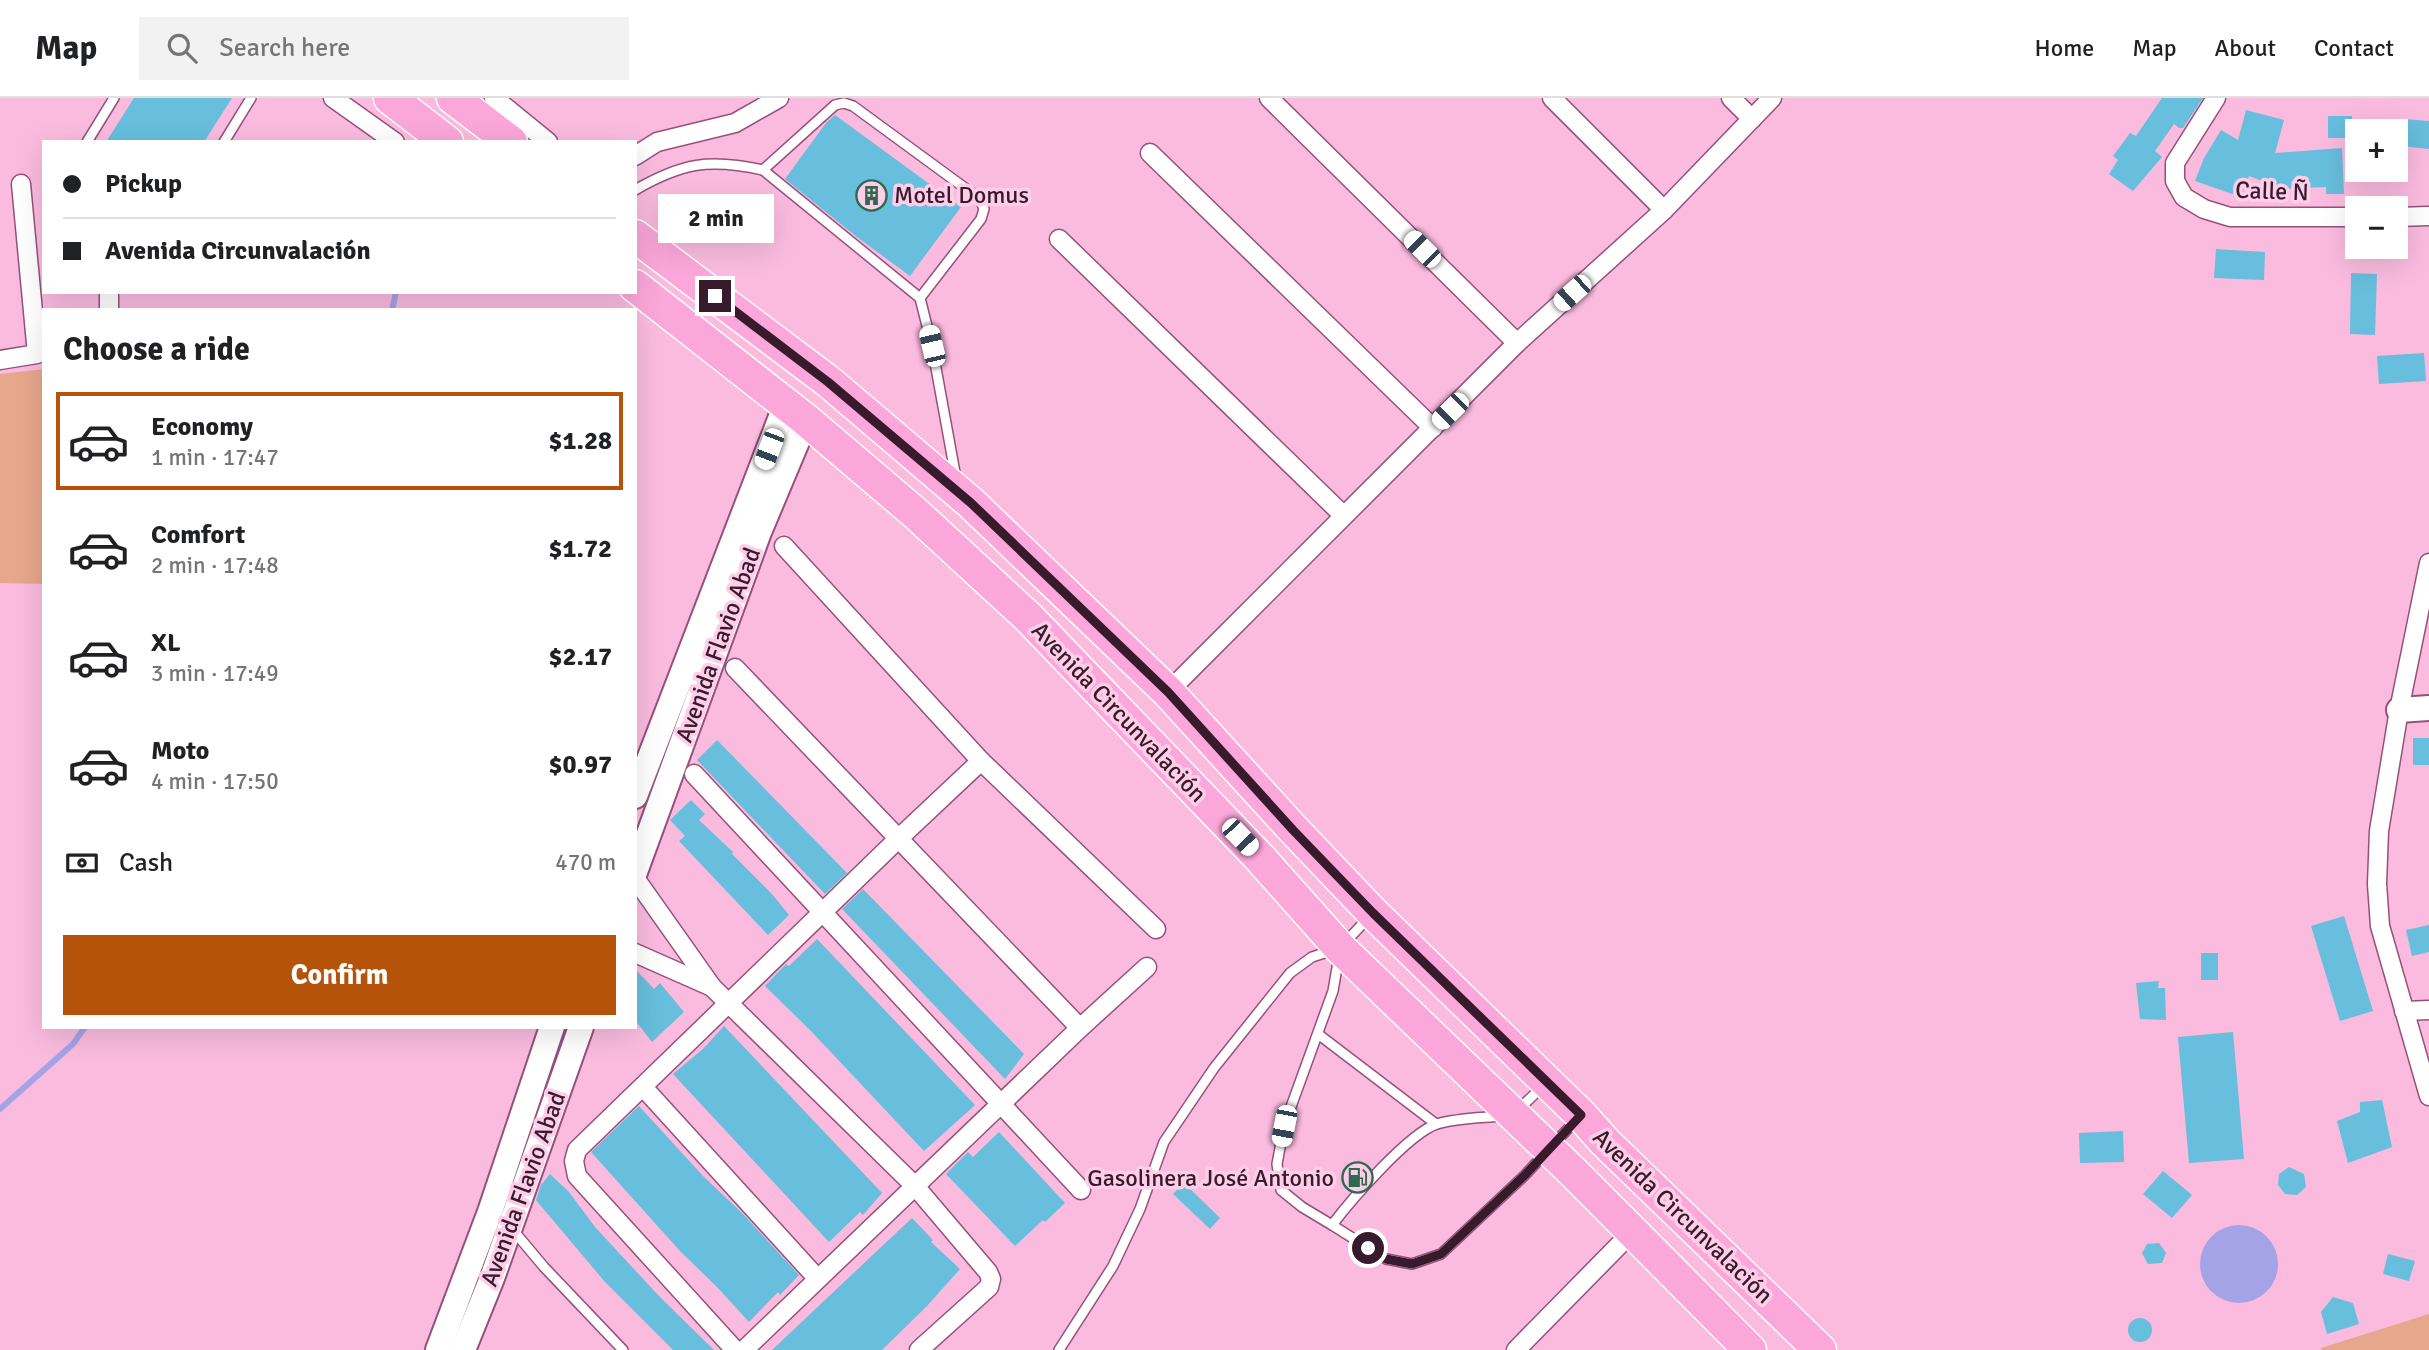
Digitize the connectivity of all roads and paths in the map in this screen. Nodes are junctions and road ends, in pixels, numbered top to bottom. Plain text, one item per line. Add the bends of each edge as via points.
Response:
1 (114, 98) edge
2 (251, 98) edge
3 (333, 98) edge
4 (390, 98) edge
5 (453, 98) edge
6 (494, 98) edge
7 (779, 98) edge
8 (1269, 98) edge
9 (1552, 98) edge
10 (1731, 98) edge
11 (1772, 98) edge
12 (2217, 98) edge
13 (1752, 119) junction
14 (88, 140) edge
15 (225, 140) edge
16 (392, 140) edge
17 (444, 140) edge
18 (507, 140) edge
19 (546, 140) edge
20 (1150, 153) dead end
21 (637, 155) edge
22 (763, 170) junction
23 (21, 184) dead end
24 (637, 189) edge
25 (1664, 210) junction
26 (2408, 216) edge
27 (2429, 216) edge
28 (2345, 217) edge
29 (1059, 239) dead end
30 (646, 244) edge
31 (36, 253) edge
32 (637, 289) edge
33 (920, 298) junction
34 (1517, 343) junction
35 (41, 353) edge
36 (0, 360) edge
37 (796, 412) junction
38 (1433, 428) junction
39 (971, 503) junction
40 (1343, 515) junction
41 (784, 546) dead end
42 (2429, 563) edge
43 (735, 668) dead end
44 (1168, 692) junction
45 (2429, 708) edge
46 (2399, 710) junction
47 (981, 761) junction
48 (694, 774) dead end
49 (637, 791) edge
50 (1293, 830) junction
51 (898, 839) junction
52 (1259, 857) junction
53 (637, 867) edge
54 (637, 881) edge
55 (823, 912) junction
56 (1373, 913) junction
57 (1156, 929) dead end
58 (1340, 948) junction
59 (637, 954) edge
60 (1147, 967) dead end
61 (1438, 975) junction
62 (712, 987) junction
63 (729, 1003) junction
64 (1403, 1008) junction
65 (2429, 1010) edge
66 (2404, 1011) junction
67 (1080, 1028) junction
68 (551, 1029) edge
69 (581, 1029) edge
70 (1318, 1034) junction
71 (1546, 1083) junction
72 (643, 1087) junction
73 (2429, 1096) edge
74 (1001, 1105) junction
75 (1513, 1115) junction
76 (1581, 1115) junction
77 (1436, 1124) junction
78 (1605, 1142) junction
79 (1549, 1149) junction
80 (1573, 1172) junction
81 (915, 1186) junction
82 (1081, 1190) dead end
83 (1332, 1225) junction
84 (510, 1226) junction
85 (1633, 1231) junction
86 (817, 1278) junction
87 (438, 1350) edge
88 (463, 1350) edge
89 (623, 1350) edge
90 (735, 1350) edge
91 (744, 1350) edge
92 (919, 1350) edge
93 (1059, 1350) edge
94 (1516, 1350) edge
95 (1750, 1350) edge
96 (1820, 1350) edge

1 - 14 lane
2 - 15 lane
3 - 16 street
4 - 17 highway
5 - 18 highway
6 - 19 street
7 - 21 street via 736,123 657,142
8 - 34 street
9 - 25 street
10 - 13 street
11 - 13 street
12 - 28 street, Calle Ñ via 2175,163 2175,181 2184,197 2230,217
13 - 25 street
20 - 38 street
22 - 24 lane via 705,163 667,172
22 - 33 lane
22 - 33 lane via 835,105 844,103 980,200 984,209 981,219
23 - 31 street
25 - 34 street
26 - 27 street
29 - 40 street
30 - 39 highway, Avenida Circunvalación via 810,368
31 - 35 street
32 - 37 highway, Avenida Circunvalación
33 - 39 lane via 956,480
34 - 38 street
35 - 36 street
37 - 49 street, Avenida Flavio Abad
37 - 52 highway, Avenida Circunvalación via 1029,618
37 - 53 street, Avenida Flavio Abad via 759,532
38 - 40 street
39 - 44 highway, Avenida Circunvalación
40 - 44 street
41 - 47 street
42 - 46 street
43 - 51 street
44 - 50 highway, Avenida Circunvalación
45 - 46 street
46 - 66 street via 2379,831 2377,884 2380,926
47 - 51 street
47 - 57 street
48 - 55 street
50 - 52 highway
50 - 56 highway, Avenida Circunvalación
51 - 55 street
51 - 67 street
52 - 58 highway, Avenida Circunvalación
54 - 62 street
55 - 63 street
55 - 74 street
56 - 58 lane
56 - 61 highway, Avenida Circunvalación
58 - 64 highway, Avenida Circunvalación
58 - 70 lane via 1333,991
58 - 93 lane via 1312,957 1290,973 1188,1105 1164,1142 1113,1266
59 - 62 street
60 - 67 street
61 - 64 highway
61 - 71 highway, Avenida Circunvalación
62 - 63 street
63 - 72 street
63 - 81 street
64 - 75 highway, Avenida Circunvalación
65 - 66 street
66 - 73 street
67 - 74 street
68 - 87 street, Avenida Flavio Abad
69 - 84 street, Avenida Flavio Abad
70 - 77 lane
70 - 83 lane via 1284,1126 1277,1171 1282,1190
71 - 75 lane
71 - 76 highway, Avenida Circunvalación
72 - 86 street
72 - 90 street via 577,1150 578,1176
74 - 81 street
74 - 82 street
75 - 77 lane
75 - 79 highway, Avenida Circunvalación
76 - 78 highway, Avenida Circunvalación
76 - 79 lane
77 - 83 lane via 1374,1175
78 - 80 highway
78 - 96 highway, Avenida Circunvalación
79 - 80 highway, Avenida Circunvalación
79 - 83 lane via 1441,1254 1412,1264 1386,1259
80 - 85 highway, Avenida Circunvalación
81 - 86 street
81 - 92 street via 991,1279 989,1287
84 - 88 street, Avenida Flavio Abad
84 - 89 lane
85 - 94 street
85 - 95 highway, Avenida Circunvalación
86 - 91 street

